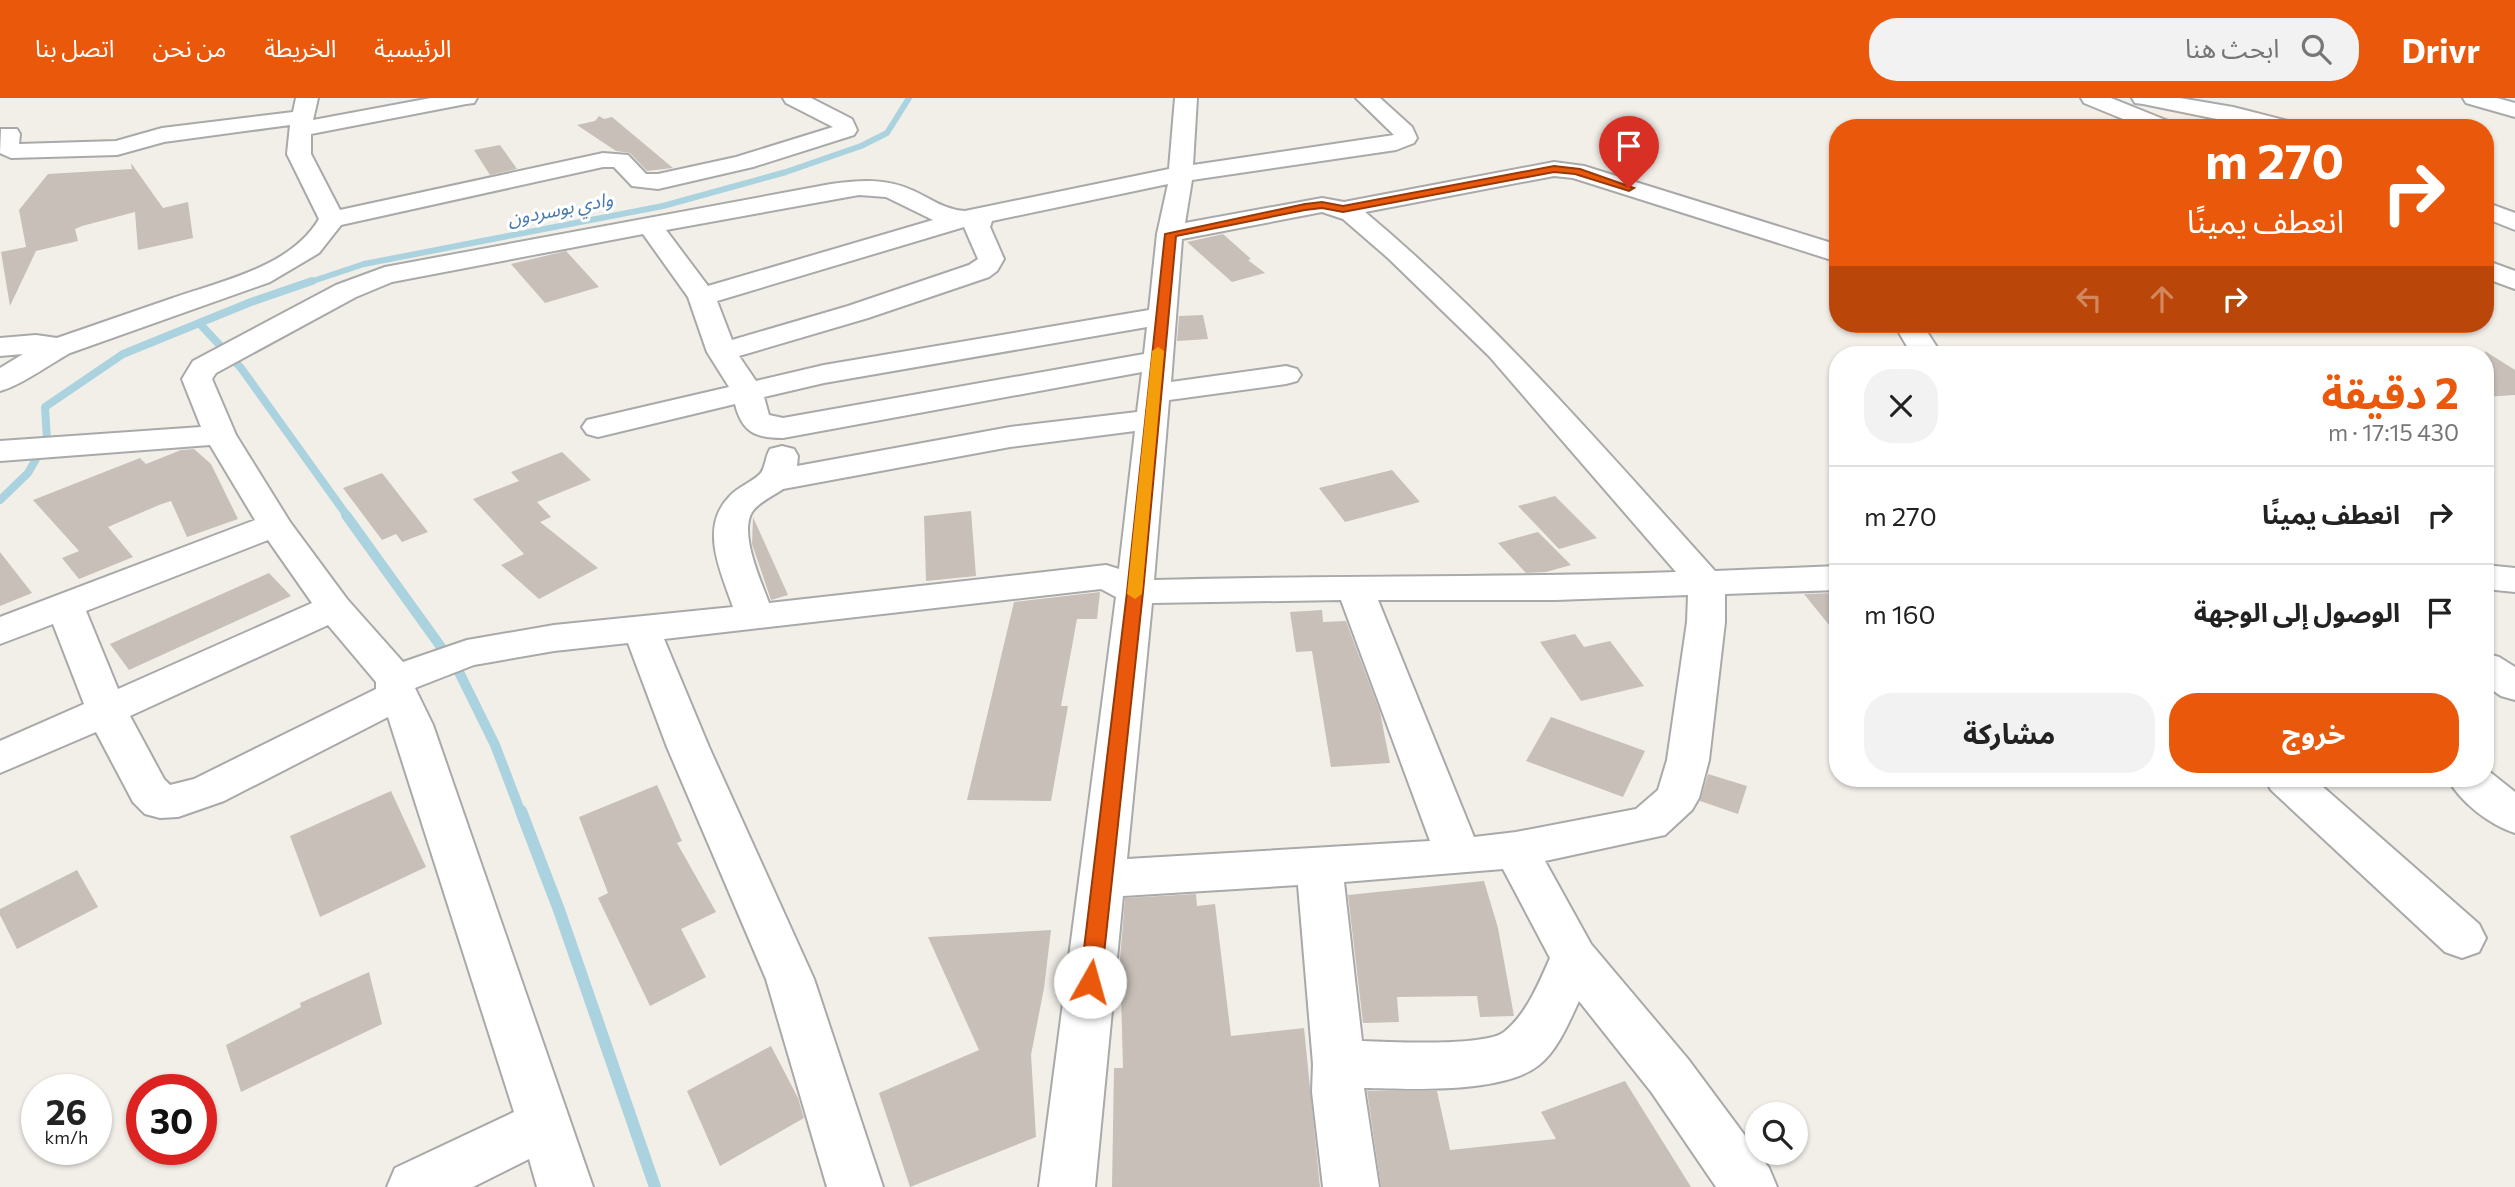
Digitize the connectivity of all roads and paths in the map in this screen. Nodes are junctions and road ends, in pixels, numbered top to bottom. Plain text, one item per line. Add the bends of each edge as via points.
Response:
1 (466, 98) edge
2 (1186, 98) edge
3 (1367, 98) edge
4 (2092, 98) edge
5 (2143, 98) edge
6 (2474, 98) edge
7 (802, 99) edge
8 (2515, 110) edge
9 (303, 115) edge
10 (2143, 119) edge
11 (2253, 119) edge
12 (9, 134) dead end
13 (1181, 174) junction
14 (1343, 209) junction
15 (973, 218) junction
16 (332, 219) junction
17 (650, 226) junction
18 (1171, 234) junction
19 (1829, 251) edge
20 (2494, 272) edge
21 (2515, 281) edge
22 (702, 297) junction
23 (1163, 316) junction
24 (0, 347) edge
25 (60, 347) junction
26 (722, 352) junction
27 (1157, 360) junction
28 (1286, 375) dead end
29 (0, 382) edge
30 (747, 391) junction
31 (1153, 406) junction
32 (598, 427) dead end
33 (783, 428) junction
34 (219, 435) junction
35 (0, 451) edge
36 (776, 480) junction
37 (275, 525) junction
38 (1829, 578) edge
39 (2494, 578) edge
40 (2515, 580) edge
41 (1707, 584) junction
42 (1355, 588) junction
43 (1135, 592) junction
44 (65, 605) junction
45 (334, 608) junction
46 (755, 616) junction
47 (641, 628) junction
48 (0, 631) edge
49 (2494, 672) edge
50 (409, 680) junction
51 (2515, 686) edge
52 (106, 711) junction
53 (0, 758) edge
54 (2295, 787) edge
55 (2479, 787) edge
56 (2515, 816) edge
57 (1516, 850) junction
58 (1459, 857) junction
59 (1319, 866) junction
60 (1102, 879) junction
61 (2462, 938) dead end
62 (1574, 958) junction
63 (1339, 1065) junction
64 (543, 1125) junction
65 (415, 1187) edge
66 (565, 1187) edge
67 (855, 1187) edge
68 (1067, 1187) edge
69 (1351, 1187) edge
70 (1749, 1187) edge

1 - 9 street
2 - 13 street
3 - 13 street via 1406,138
4 - 10 street
5 - 11 street
6 - 8 street
7 - 16 street via 844,124 846,130 678,179 645,182 620,160 603,160
9 - 12 street via 173,133 117,148 11,151 7,147
9 - 16 street via 299,154
13 - 15 street
13 - 18 street
14 - 18 street via 1305,207
14 - 19 street via 1554,169 1576,171
14 - 41 street via 1365,223 1499,350
15 - 17 street via 941,216 904,195 870,187
15 - 22 street
15 - 26 street via 991,259 979,271
16 - 25 street via 315,244 269,271
17 - 22 street
17 - 34 street via 385,275 346,291 204,367 197,379
18 - 23 street
20 - 21 street
22 - 26 street
23 - 27 street
23 - 30 street
24 - 25 street
25 - 29 street
26 - 30 street
27 - 31 street
27 - 33 street
28 - 31 street
30 - 32 street
30 - 33 street via 755,420 769,428
31 - 36 street via 1114,422
31 - 43 street
33 - 36 street via 782,464
34 - 35 street
34 - 37 street
36 - 46 street via 741,504 731,525
37 - 44 street
37 - 45 street
38 - 41 street
39 - 40 street
41 - 42 street
41 - 57 street via 1688,760 1677,798 1649,823
42 - 43 street
42 - 58 street
43 - 46 street via 1106,577
43 - 60 street
44 - 48 street
44 - 52 street
45 - 50 street
45 - 52 street
46 - 47 street
47 - 50 street via 467,653
47 - 67 street via 790,979
49 - 51 street
50 - 52 street via 209,790 168,803 148,792
50 - 64 street via 412,725
52 - 53 street
54 - 61 street
55 - 56 street
57 - 58 street
57 - 62 street
58 - 59 street
59 - 60 street
59 - 63 street
60 - 68 street
62 - 63 street via 1535,1034 1518,1052 1480,1062
62 - 70 street via 1670,1076
63 - 69 street via 1338,1091
64 - 65 street
64 - 66 street

